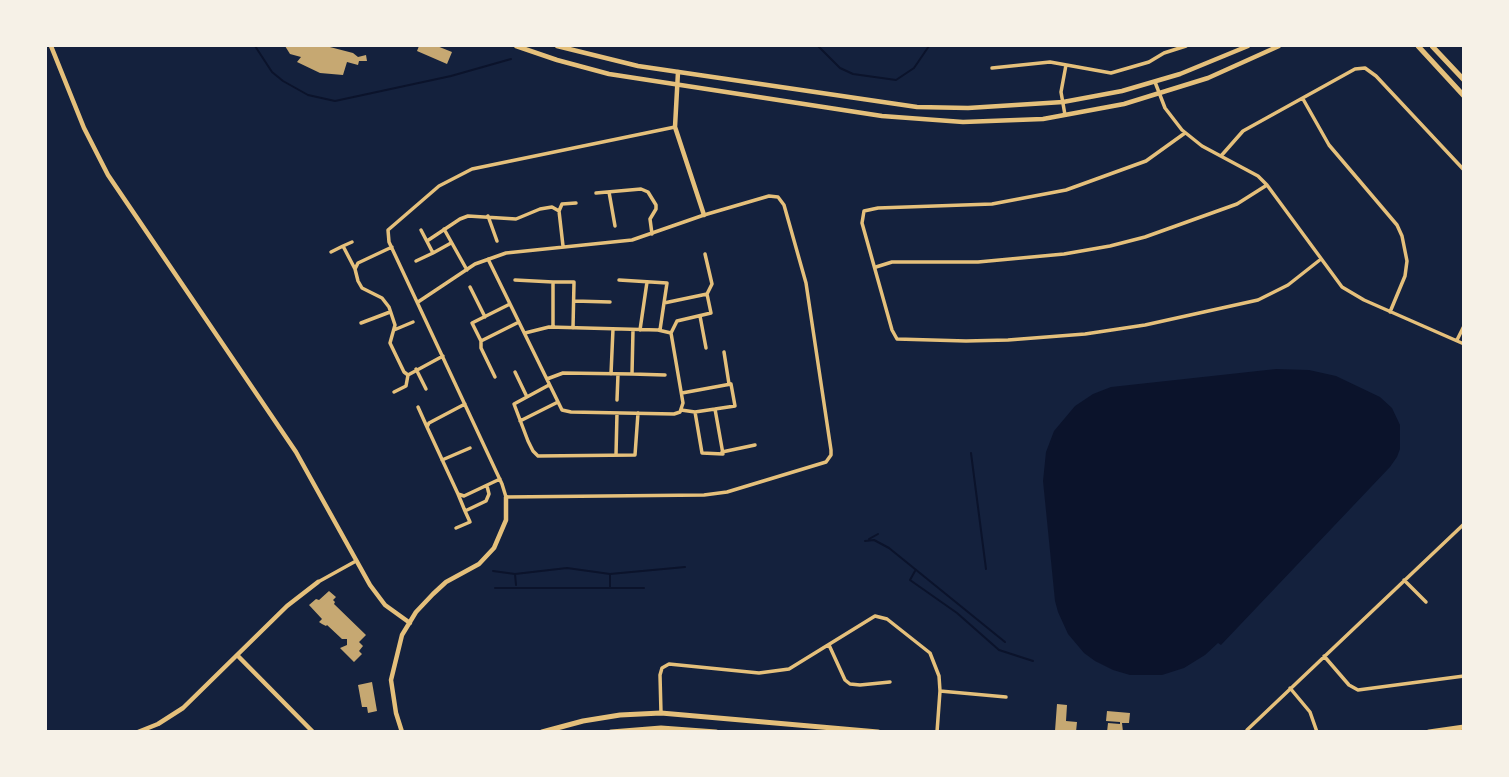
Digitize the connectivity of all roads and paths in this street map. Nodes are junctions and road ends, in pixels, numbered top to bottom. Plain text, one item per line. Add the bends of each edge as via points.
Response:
1 (51, 46) edge
2 (518, 46) edge
3 (557, 46) edge
4 (1186, 46) edge
5 (1248, 46) edge
6 (1279, 46) edge
7 (1418, 46) edge
8 (1432, 46) edge
9 (1066, 65) junction
10 (992, 68) dead end
11 (678, 72) junction
12 (1464, 80) edge
13 (1155, 82) junction
14 (677, 84) junction
15 (1159, 95) junction
16 (1464, 96) edge
17 (1303, 99) junction
18 (1063, 102) junction
19 (1065, 116) junction
20 (675, 127) junction
21 (1185, 133) junction
22 (1221, 156) junction
23 (1464, 170) edge
24 (1267, 185) junction
25 (609, 192) junction
26 (596, 193) dead end
27 (576, 203) dead end
28 (559, 211) junction
29 (704, 215) junction
30 (488, 216) junction
31 (615, 226) dead end
32 (444, 229) junction
33 (421, 230) dead end
34 (652, 234) junction
35 (427, 241) junction
36 (497, 241) dead end
37 (352, 242) dead end
38 (452, 243) junction
39 (343, 246) junction
40 (563, 246) junction
41 (392, 247) junction
42 (331, 252) dead end
43 (433, 253) junction
44 (705, 254) dead end
45 (488, 259) junction
46 (1321, 259) junction
47 (416, 261) dead end
48 (876, 267) junction
49 (355, 269) junction
50 (467, 270) junction
51 (515, 280) dead end
52 (619, 280) dead end
53 (553, 282) junction
54 (647, 282) junction
55 (470, 287) dead end
56 (707, 294) junction
57 (573, 301) junction
58 (418, 302) junction
59 (610, 302) dead end
60 (664, 303) junction
61 (510, 304) junction
62 (390, 312) junction
63 (1390, 312) junction
64 (700, 316) junction
65 (485, 317) junction
66 (412, 322) dead end
67 (519, 322) junction
68 (361, 323) dead end
69 (1464, 326) edge
70 (553, 327) junction
71 (573, 328) junction
72 (612, 329) junction
73 (394, 330) junction
74 (633, 330) junction
75 (640, 330) junction
76 (660, 331) junction
77 (525, 333) junction
78 (671, 333) junction
79 (481, 341) junction
80 (1457, 341) junction
81 (1464, 344) edge
82 (706, 348) dead end
83 (724, 352) dead end
84 (443, 356) junction
85 (416, 369) junction
86 (514, 372) dead end
87 (408, 374) junction
88 (611, 374) junction
89 (618, 374) junction
90 (632, 374) junction
91 (666, 375) dead end
92 (495, 377) dead end
93 (547, 379) junction
94 (550, 384) junction
95 (729, 384) junction
96 (426, 389) dead end
97 (394, 392) dead end
98 (682, 393) junction
99 (527, 397) junction
100 (617, 400) dead end
101 (558, 402) junction
102 (465, 404) junction
103 (418, 407) dead end
104 (715, 409) junction
105 (681, 411) junction
106 (695, 412) junction
107 (617, 413) junction
108 (638, 413) junction
109 (520, 421) junction
110 (427, 427) junction
111 (755, 445) dead end
112 (470, 448) dead end
113 (722, 452) junction
114 (616, 455) junction
115 (442, 460) junction
116 (500, 479) junction
117 (487, 486) junction
118 (458, 494) junction
119 (506, 497) junction
120 (465, 511) junction
121 (1464, 524) edge
122 (456, 528) dead end
123 (356, 561) junction
124 (1404, 580) junction
125 (318, 582) joint
126 (1426, 602) dead end
127 (410, 623) junction
128 (829, 645) junction
129 (237, 656) junction
130 (1324, 656) junction
131 (1464, 676) edge
132 (890, 682) dead end
133 (1290, 688) junction
134 (940, 691) junction
135 (1006, 697) dead end
136 (661, 713) junction
137 (1464, 727) edge
138 (661, 730) edge
139 (1247, 730) edge
140 (138, 732) edge
141 (313, 732) edge
142 (402, 732) edge
143 (542, 732) edge
144 (611, 732) edge
145 (716, 732) edge
146 (878, 732) edge
147 (937, 732) edge
148 (1317, 732) edge
149 (1429, 732) edge

1 - 123 main road via 108,175 296,452
2 - 14 main road via 590,69
3 - 11 main road
4 - 9 street via 1111,73
5 - 13 main road
6 - 15 main road
7 - 16 main road
8 - 12 main road
9 - 10 street via 1050,62
9 - 18 street
11 - 14 main road
11 - 18 main road via 917,107 1001,108
13 - 15 street
13 - 18 main road
14 - 19 main road via 922,120 989,122
14 - 20 main road
15 - 19 main road
15 - 21 street
17 - 22 street via 1242,131
17 - 23 street via 1355,69 1365,68
17 - 63 street via 1329,145 1402,236 1405,276
18 - 19 street
20 - 29 main road
20 - 41 street via 472,169 439,186 391,227
21 - 22 street
21 - 48 street via 1146,161 1066,190 992,204 864,211 862,223
22 - 24 street
24 - 46 street
24 - 48 street via 1237,204 1110,246 978,262 892,262
25 - 26 street
25 - 31 street
25 - 34 street via 648,191 656,205 650,219
27 - 28 street via 562,204
28 - 30 street via 546,208 516,219
28 - 40 street
29 - 34 street
29 - 119 street via 769,196 778,197 784,205 806,283 830,459 704,495
30 - 32 street via 468,216
30 - 36 street
32 - 35 street
32 - 38 street
33 - 35 street
34 - 40 street via 612,243
35 - 43 street
37 - 39 street
38 - 43 street
38 - 50 street
39 - 42 street
39 - 49 street
40 - 45 street
41 - 49 street via 358,263
41 - 58 street
43 - 47 street
44 - 56 street via 712,284
45 - 50 street
45 - 61 street
46 - 48 street via 1288,285 1258,300 1085,334 966,341 897,339
46 - 63 street via 1342,287
49 - 62 street via 362,288 382,298
50 - 58 street
51 - 53 street
52 - 54 street
53 - 57 street via 574,282
53 - 70 street
54 - 60 street via 667,282
54 - 75 street
55 - 65 street
56 - 60 street
56 - 64 street via 711,313
57 - 59 street
57 - 71 street
58 - 84 street
60 - 76 street
61 - 65 street
61 - 67 street
62 - 68 street
62 - 73 street
63 - 80 street
64 - 78 street via 677,321
64 - 82 street
65 - 79 street via 472,323
66 - 73 street
67 - 77 street
67 - 79 street
69 - 80 street
70 - 71 street
70 - 77 street
71 - 72 street
72 - 74 street
72 - 88 street
73 - 87 street via 390,343
74 - 75 street
74 - 90 street
75 - 76 street
76 - 78 street
77 - 93 street
78 - 98 street
79 - 92 street
80 - 81 street
83 - 95 street
84 - 85 street
84 - 102 street
85 - 87 street
85 - 96 street
86 - 99 street
87 - 97 street via 406,386
88 - 89 street
88 - 93 street via 563,373
89 - 90 street
89 - 100 street
90 - 91 street
93 - 94 street
94 - 99 street
94 - 101 street
95 - 98 street
95 - 104 street via 735,406
98 - 105 street
99 - 109 street via 514,404
101 - 107 street via 562,410 570,412
101 - 109 street
102 - 110 street
102 - 116 street
103 - 110 street
104 - 106 street
104 - 113 street
105 - 106 street
105 - 108 street
106 - 113 street via 702,453
107 - 108 street
107 - 114 street
108 - 114 street via 635,455
109 - 114 street via 538,456
110 - 115 street
111 - 113 street
112 - 115 street
115 - 118 street
116 - 117 street
116 - 119 street
117 - 118 street via 464,496
117 - 120 street via 486,501
118 - 120 street
119 - 127 main road via 506,520 488,557 446,582
120 - 122 street via 470,522
121 - 124 street
123 - 125 street
123 - 127 main road via 385,605
124 - 126 street
124 - 130 street
125 - 129 main road
127 - 142 main road via 399,643 391,680
128 - 132 street via 850,684
128 - 134 street via 875,616 887,619 930,653
128 - 136 street via 774,673 668,664 660,675
129 - 140 main road via 183,708
129 - 141 main road
130 - 131 street via 1359,690
130 - 133 street
133 - 139 street
133 - 148 street via 1310,712
134 - 135 street
134 - 147 street
136 - 138 main road
136 - 143 main road via 620,715
136 - 146 main road
137 - 149 main road
138 - 144 main road
138 - 145 main road

